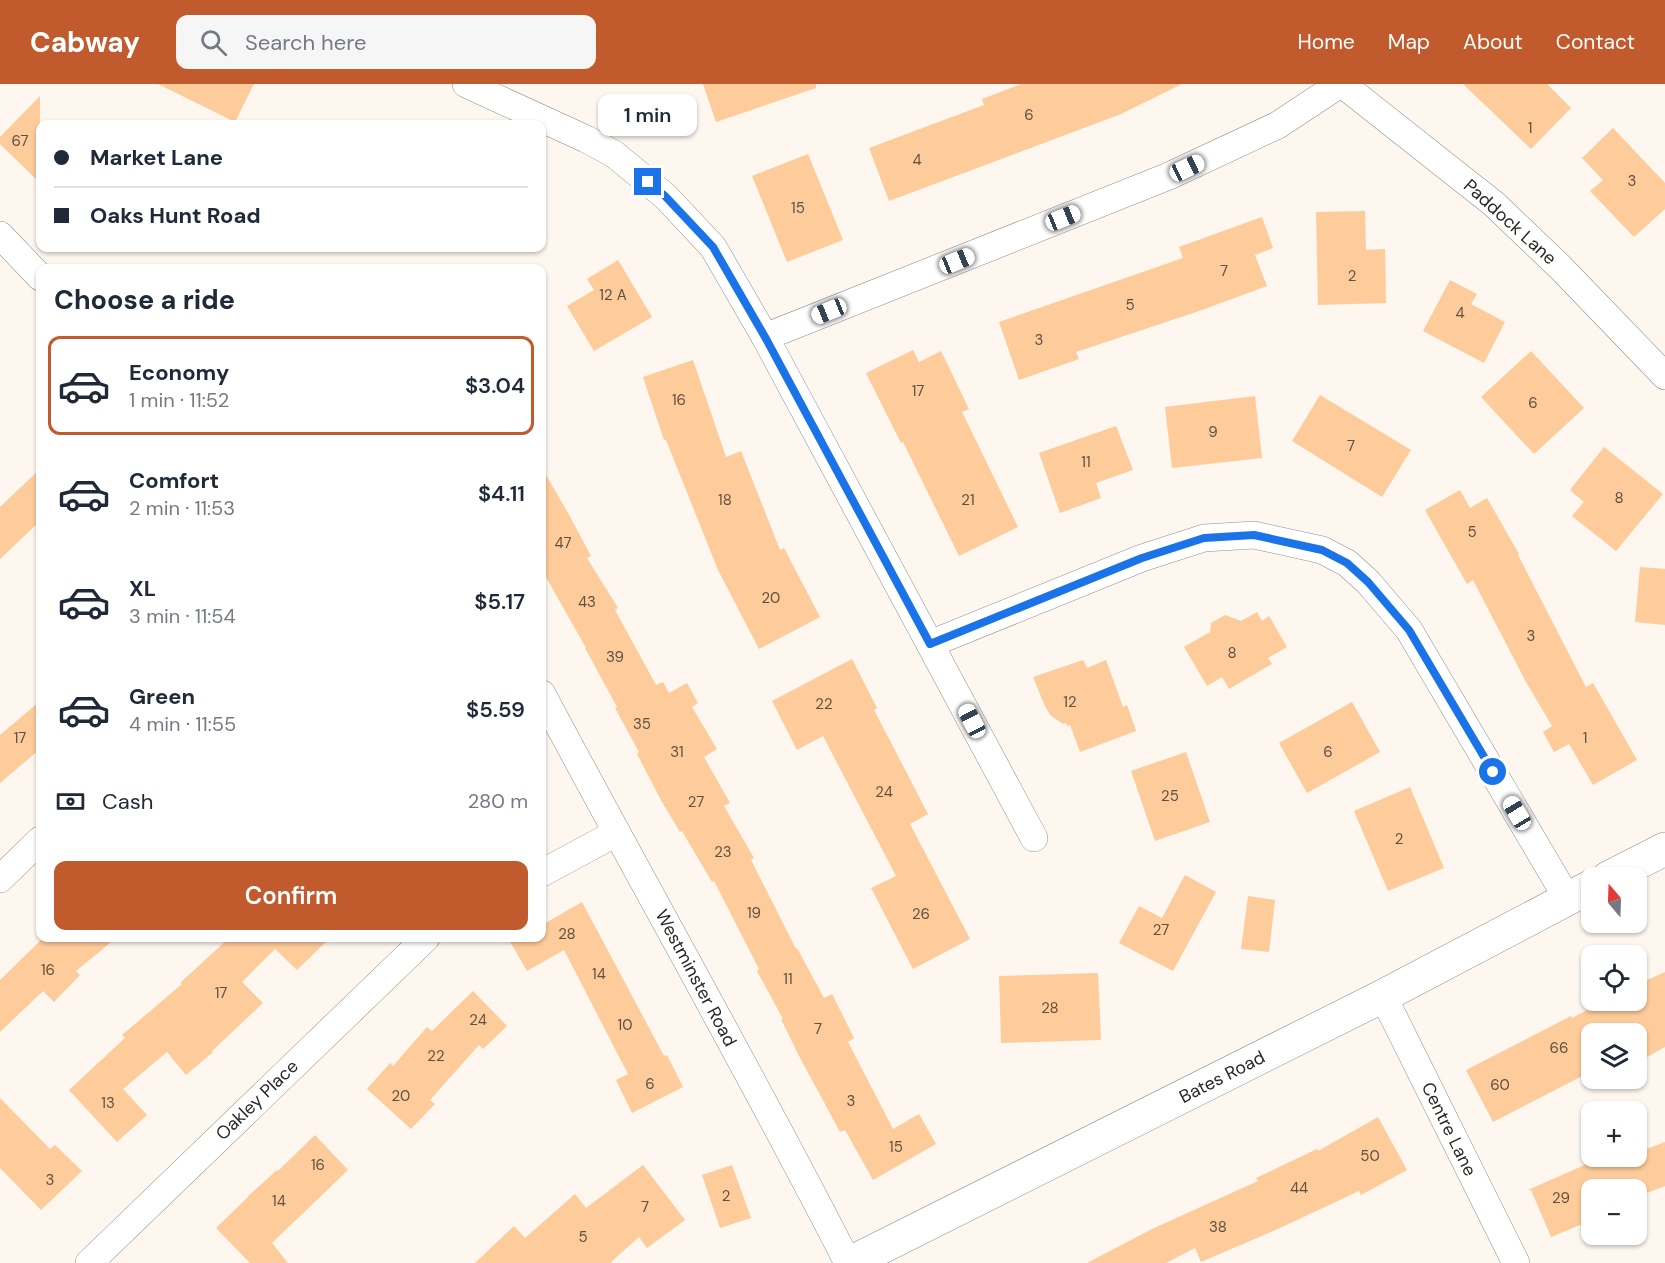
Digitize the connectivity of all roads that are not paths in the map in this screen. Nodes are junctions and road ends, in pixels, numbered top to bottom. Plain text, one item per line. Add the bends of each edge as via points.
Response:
1 (1341, 84) edge
2 (473, 85) edge
3 (0, 236) edge
4 (36, 273) edge
5 (765, 337) junction
6 (1665, 376) edge
7 (930, 644) junction
8 (546, 702) edge
9 (616, 833) junction
10 (1034, 838) dead end
11 (36, 844) edge
12 (1665, 849) edge
13 (1630, 867) edge
14 (546, 871) edge
15 (0, 879) edge
16 (1579, 892) edge
17 (422, 942) edge
18 (1383, 996) junction
19 (89, 1263) edge
20 (849, 1263) edge
21 (1516, 1263) edge

1 - 5 street via 1278,125 1169,176
1 - 6 street, Paddock Lane via 1494,204
2 - 5 street via 614,154 665,196 713,247
3 - 4 street
5 - 7 street
7 - 10 street
7 - 16 street via 1142,558 1204,538 1254,535 1322,550 1347,563 1368,582 1409,630
8 - 9 street, Westminster Road
9 - 14 street
9 - 20 street, Westminster Road
11 - 15 street
12 - 13 street
16 - 18 street, Bates Road
17 - 19 street, Oakley Place
18 - 20 street, Bates Road
18 - 21 street, Centre Lane

